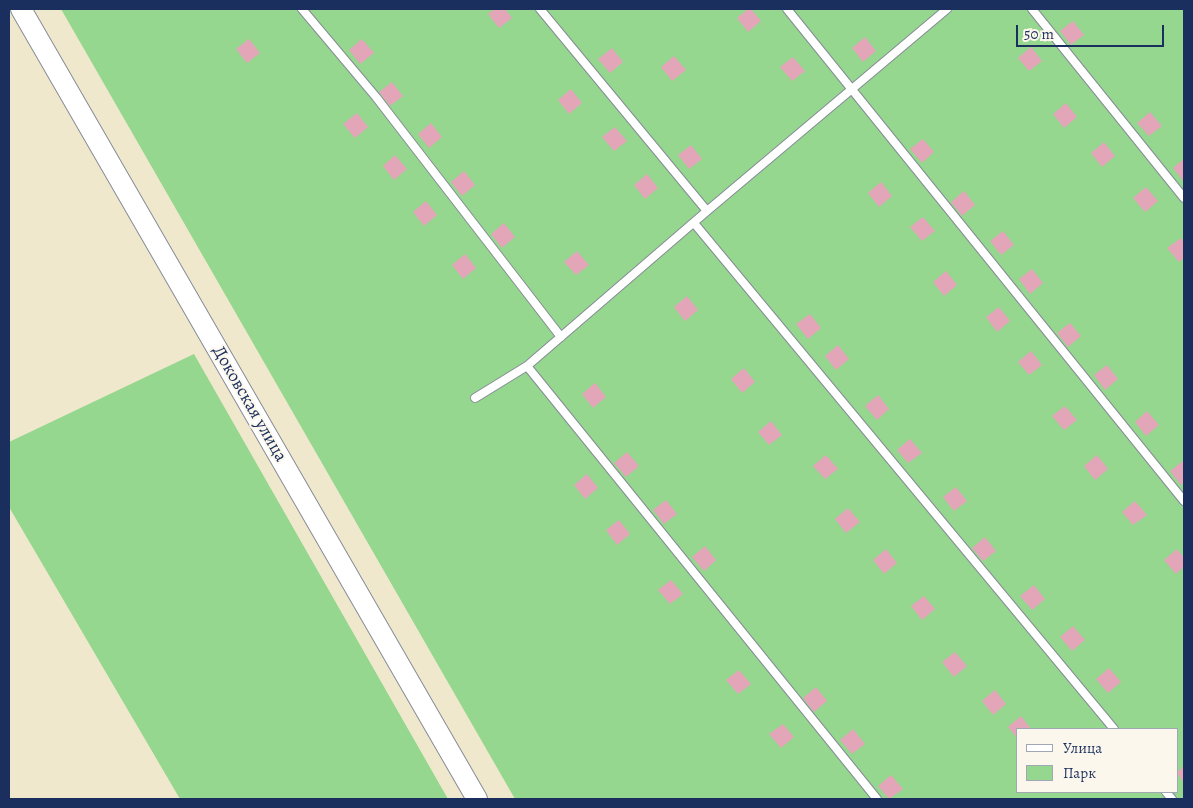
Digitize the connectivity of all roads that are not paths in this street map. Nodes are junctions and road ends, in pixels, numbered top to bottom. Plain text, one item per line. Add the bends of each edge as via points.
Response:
1 (21, 9) edge
2 (302, 9) edge
3 (540, 9) edge
4 (787, 9) edge
5 (947, 9) edge
6 (1032, 9) edge
7 (851, 89) junction
8 (1184, 198) edge
9 (707, 211) junction
10 (694, 223) junction
11 (561, 336) junction
12 (527, 366) junction
13 (475, 398) dead end
14 (1184, 501) edge
15 (1113, 728) edge
16 (478, 799) edge
17 (877, 799) edge

1 - 16 street, Доковская улица
2 - 11 lane via 376,97
3 - 9 lane
4 - 7 lane
5 - 7 lane
6 - 8 lane
7 - 9 lane
7 - 14 lane
9 - 10 lane
10 - 11 lane
10 - 15 lane
11 - 12 lane
12 - 13 lane
12 - 17 lane

